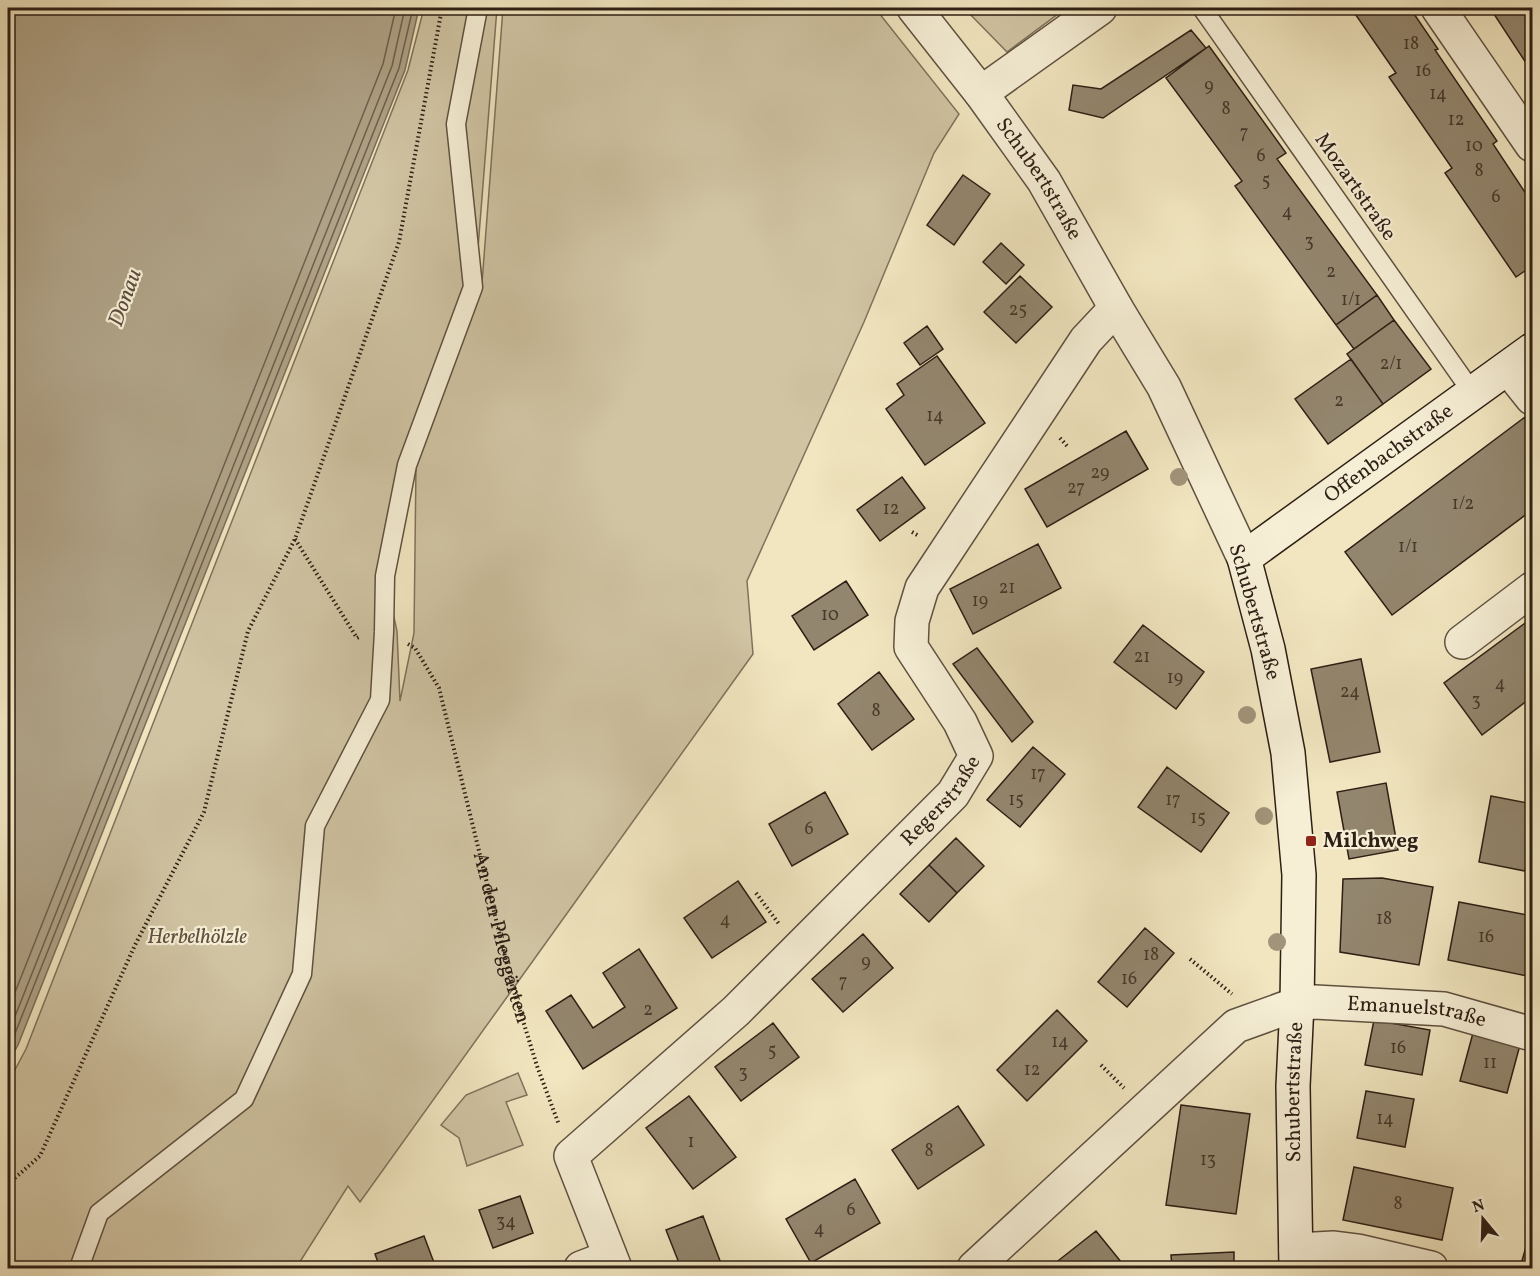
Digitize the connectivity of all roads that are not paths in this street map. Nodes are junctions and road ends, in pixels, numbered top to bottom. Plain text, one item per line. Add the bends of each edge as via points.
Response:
1 (478, 8) edge
2 (914, 8) edge
3 (1100, 8) edge
4 (1202, 8) edge
5 (1438, 8) edge
6 (981, 93) junction
7 (1533, 145) edge
8 (1116, 308) junction
9 (1520, 359) edge
10 (1472, 392) junction
11 (1533, 398) edge
12 (1244, 558) junction
13 (1533, 589) edge
14 (1462, 642) dead end
15 (1297, 1004) junction
16 (1533, 1034) edge
17 (1296, 1259) edge
18 (602, 1265) edge
19 (79, 1269) edge
20 (974, 1269) edge
21 (1431, 1269) edge

1 - 19 lane via 456,124 473,287 407,465 385,576 380,700 315,826 302,974 244,1099 99,1213
2 - 6 street, Schubertstraße
3 - 6 street
4 - 10 lane, Mozartstraße
5 - 7 street
6 - 8 street, Schubertstraße via 1044,181
8 - 12 street, Schubertstraße via 1164,387
8 - 18 street, Regerstraße via 1086,340 922,588 912,621 911,647 960,722 976,756 953,794 736,1011 571,1156
9 - 10 street, Offenbachstraße
9 - 11 street
10 - 12 street, Offenbachstraße
12 - 15 street, Schubertstraße via 1268,649 1288,753 1299,875
13 - 14 street
15 - 16 street, Emanuelstraße via 1444,1009
15 - 17 street, Schubertstraße via 1293,1086
15 - 20 street via 1236,1026
17 - 21 street via 1334,1248

